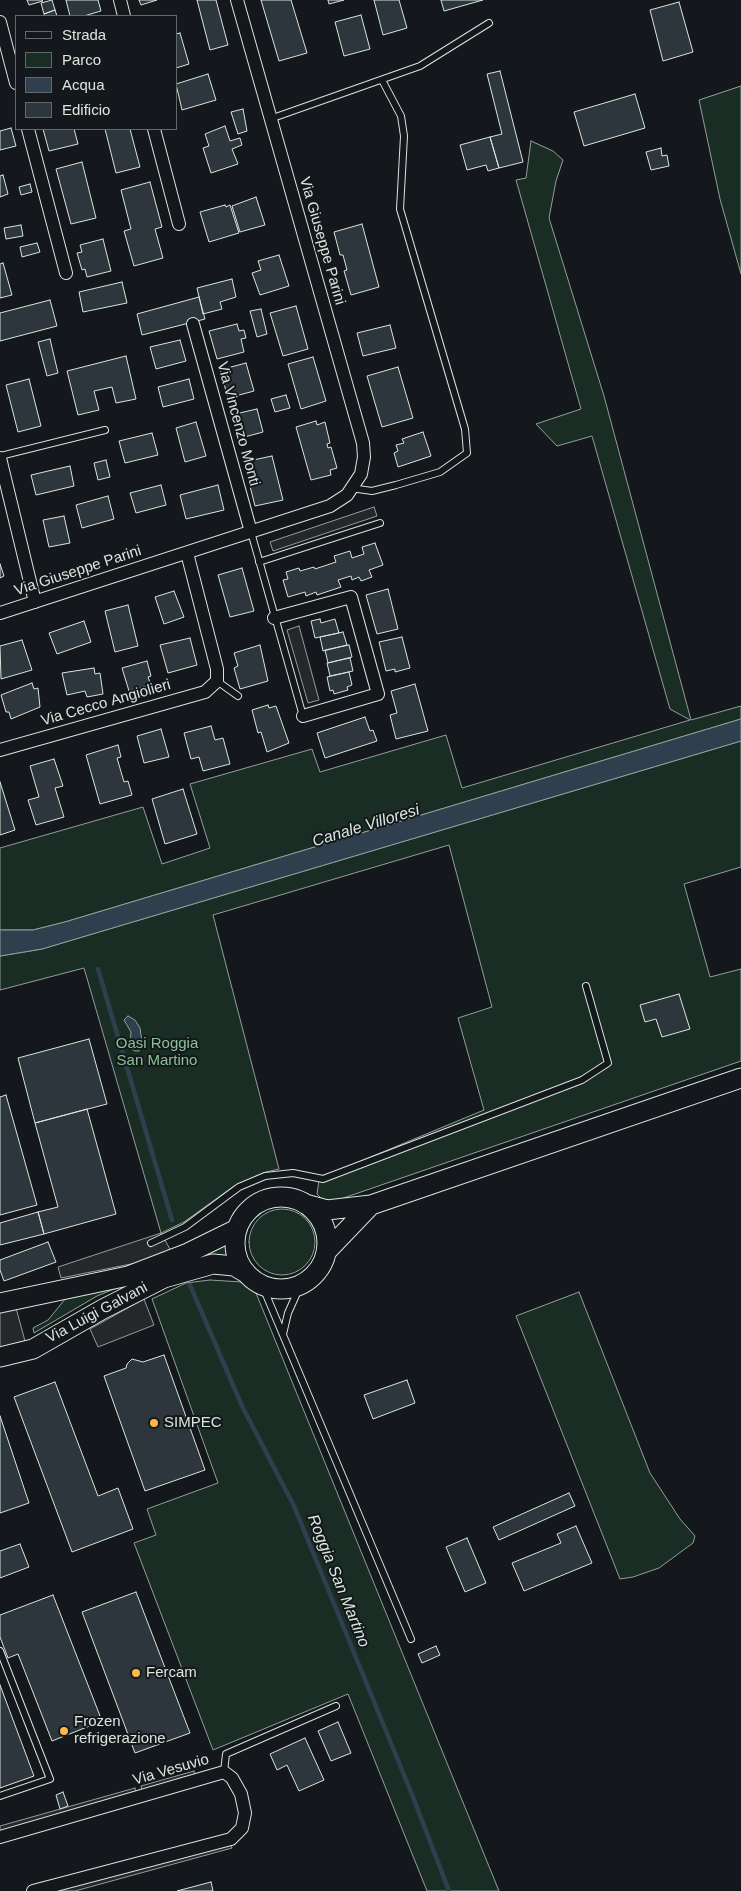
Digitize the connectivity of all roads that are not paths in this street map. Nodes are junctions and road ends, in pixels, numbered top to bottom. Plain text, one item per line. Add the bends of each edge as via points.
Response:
1 (120, 0) edge
2 (237, 0) edge
3 (124, 15) edge
4 (0, 22) edge
5 (490, 23) dead end
6 (15, 79) edge
7 (382, 80) junction
8 (270, 120) junction
9 (28, 130) edge
10 (154, 130) edge
11 (179, 224) dead end
12 (66, 273) dead end
13 (194, 324) dead end
14 (105, 430) dead end
15 (0, 457) edge
16 (3, 485) edge
17 (351, 488) junction
18 (380, 523) dead end
19 (251, 532) junction
20 (187, 553) junction
21 (259, 562) junction
22 (35, 602) junction
23 (0, 613) edge
24 (274, 618) junction
25 (217, 681) junction
26 (238, 696) dead end
27 (303, 716) joint
28 (0, 750) edge
29 (586, 986) dead end
30 (741, 1078) edge
31 (305, 1204) junction
32 (371, 1205) junction
33 (237, 1229) junction
34 (151, 1243) dead end
35 (326, 1252) junction
36 (191, 1260) junction
37 (246, 1273) junction
38 (306, 1281) junction
39 (262, 1285) junction
40 (0, 1303) edge
41 (283, 1334) junction
42 (0, 1357) edge
43 (411, 1640) dead end
44 (0, 1651) edge
45 (336, 1706) dead end
46 (224, 1772) junction
47 (0, 1796) edge
48 (0, 1838) edge
49 (33, 1891) edge

1 - 3 street
2 - 8 street, Via Giuseppe Parini
4 - 6 street
5 - 7 lane via 420,66
7 - 8 lane
7 - 17 lane via 401,116 404,136 400,209 465,429 467,453 440,472 372,490
8 - 17 street, Via Giuseppe Parini via 363,443 361,474
9 - 12 street
10 - 11 street
13 - 19 street, Via Vincenzo Monti
14 - 15 lane
15 - 16 street
16 - 22 street
17 - 19 street, Via Giuseppe Parini via 347,495 330,506
18 - 21 lane
19 - 20 street, Via Giuseppe Parini
19 - 21 lane
20 - 22 street, Via Giuseppe Parini
20 - 25 street via 217,669
21 - 24 lane
22 - 23 street, Via Giuseppe Parini
24 - 27 lane
24 - 27 street via 351,597 378,694
25 - 26 lane
25 - 28 street, Via Cecco Angiolieri via 205,692
29 - 34 lane via 608,1062 582,1080 323,1178 293,1172 265,1176 239,1187 185,1227
30 - 32 main road
31 - 32 main road via 328,1210
31 - 33 main road via 281,1197 265,1200 245,1215
31 - 35 main road via 323,1224
32 - 35 main road
33 - 36 main road
33 - 37 main road via 236,1252
35 - 38 main road via 319,1268
36 - 37 main road via 234,1266
36 - 40 main road, Via Luigi Galvani
36 - 42 main road, Via Luigi Galvani via 33,1349
37 - 39 main road
38 - 39 main road via 277,1289
38 - 41 lane via 288,1313
39 - 41 lane
41 - 43 lane
44 - 47 lane via 50,1780
45 - 46 lane via 226,1754
46 - 48 street, Via Vesuvio
46 - 49 street, Via Vesuvio via 232,1778 241,1794 245,1813 242,1828 231,1838

